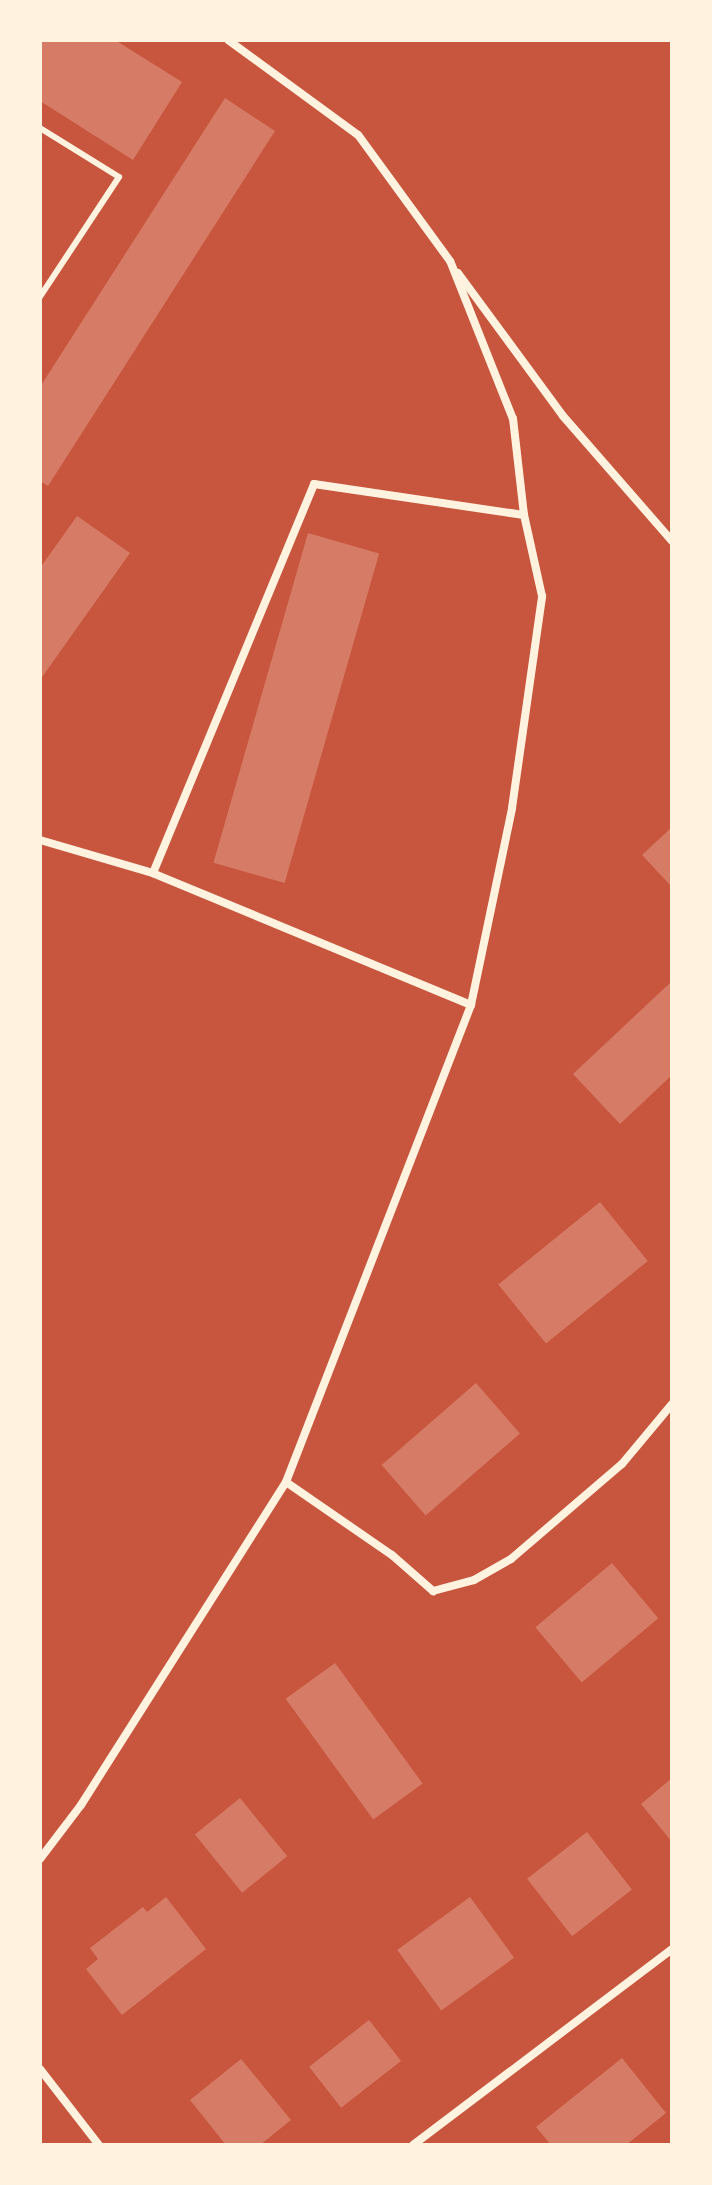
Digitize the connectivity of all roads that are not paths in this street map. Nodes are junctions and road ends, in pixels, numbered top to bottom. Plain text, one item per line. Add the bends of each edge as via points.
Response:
1 (228, 40) edge
2 (40, 128) edge
3 (450, 261) junction
4 (40, 297) edge
5 (524, 515) junction
6 (672, 541) edge
7 (40, 840) edge
8 (153, 873) junction
9 (471, 1005) junction
10 (672, 1404) edge
11 (286, 1482) junction
12 (40, 1859) edge
13 (672, 1949) edge
14 (40, 2069) edge
15 (99, 2145) edge
16 (413, 2145) edge

1 - 3 street via 358,135
2 - 4 lane via 119,177
3 - 5 street via 513,419
3 - 6 street via 563,416
5 - 8 street via 314,484
5 - 9 street via 542,596 512,808
7 - 8 street
8 - 9 street
9 - 11 street
10 - 11 street via 622,1464 511,1559 474,1580 433,1591 392,1555
11 - 12 street via 81,1805
13 - 16 street
14 - 15 street

